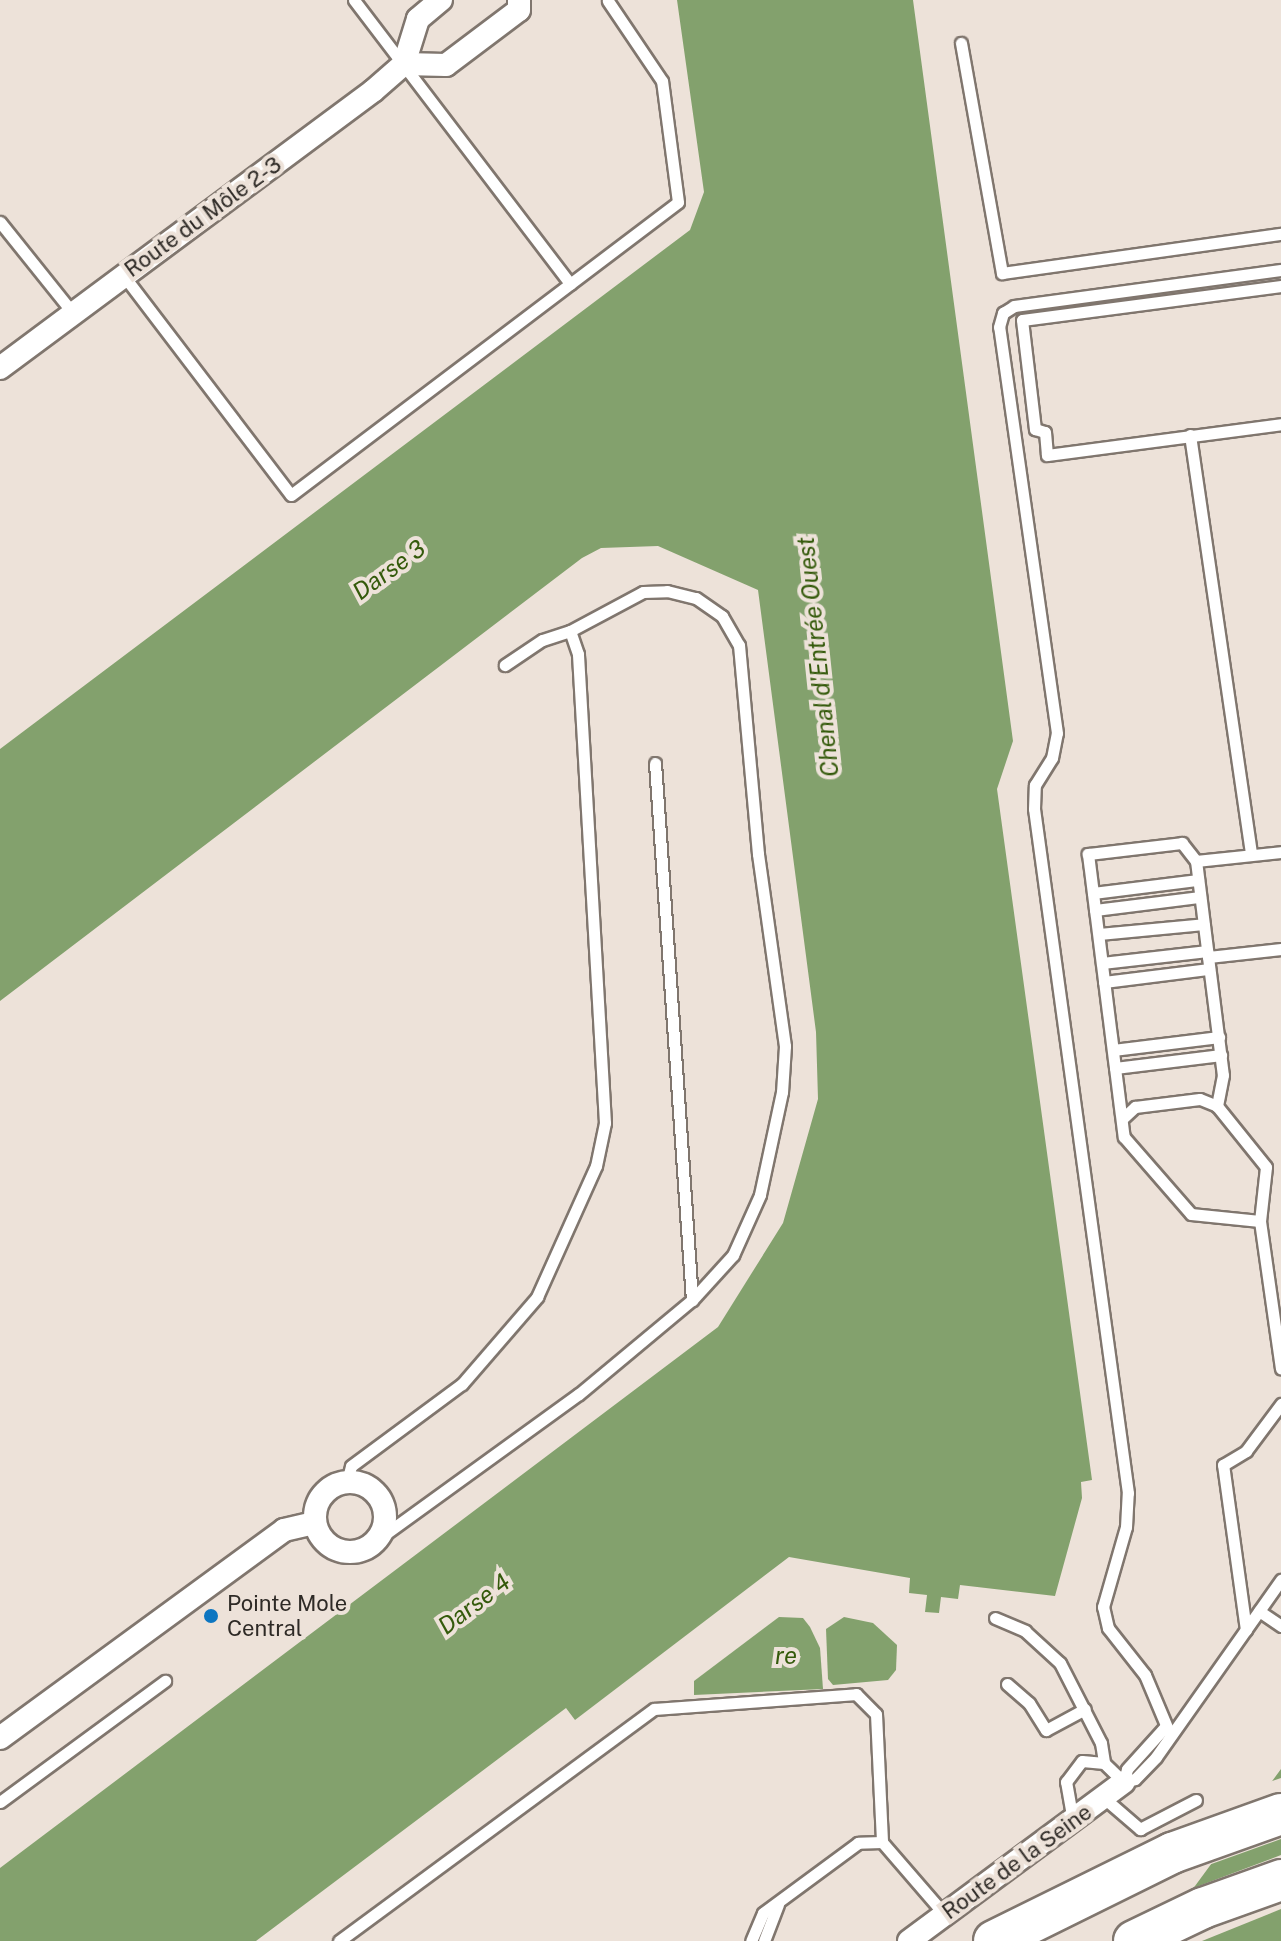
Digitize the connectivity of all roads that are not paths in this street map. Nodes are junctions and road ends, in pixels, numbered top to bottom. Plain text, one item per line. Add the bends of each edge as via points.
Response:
1 (354, 0) edge
2 (441, 0) edge
3 (519, 0) edge
4 (608, 1) edge
5 (961, 43) dead end
6 (404, 64) junction
7 (0, 222) edge
8 (1281, 234) edge
9 (1281, 270) edge
10 (124, 276) junction
11 (570, 284) junction
12 (1281, 286) edge
13 (73, 313) junction
14 (0, 368) edge
15 (1281, 424) edge
16 (1190, 435) junction
17 (570, 631) junction
18 (505, 665) dead end
19 (655, 763) dead end
20 (1281, 852) edge
21 (1251, 854) junction
22 (1196, 861) junction
23 (1198, 880) junction
24 (1093, 893) junction
25 (1200, 897) junction
26 (1095, 910) junction
27 (1204, 924) junction
28 (1099, 934) junction
29 (1281, 949) edge
30 (1208, 959) junction
31 (1102, 963) junction
32 (1104, 982) junction
33 (1219, 1037) junction
34 (1113, 1050) junction
35 (1221, 1055) junction
36 (1115, 1068) junction
37 (1217, 1106) junction
38 (1122, 1119) junction
39 (1260, 1221) junction
40 (692, 1300) junction
41 (1281, 1369) edge
42 (1281, 1404) edge
43 (347, 1482) junction
44 (315, 1523) junction
45 (377, 1540) junction
46 (1281, 1580) edge
47 (1259, 1611) junction
48 (995, 1618) dead end
49 (1281, 1626) edge
50 (1246, 1630) junction
51 (165, 1681) dead end
52 (1007, 1684) dead end
53 (1085, 1709) junction
54 (1167, 1729) junction
55 (0, 1738) edge
56 (1104, 1763) junction
57 (1124, 1782) junction
58 (1104, 1798) junction
59 (1196, 1800) dead end
60 (0, 1802) edge
61 (1281, 1814) edge
62 (1073, 1821) junction
63 (882, 1842) junction
64 (1281, 1880) edge
65 (778, 1905) junction
66 (945, 1915) junction
67 (339, 1941) edge
68 (751, 1941) edge
69 (764, 1941) edge
70 (909, 1941) edge
71 (994, 1941) edge
72 (1134, 1941) edge

1 - 6 lane
2 - 6 street via 418,19
3 - 6 street via 519,10 446,65
4 - 11 lane via 662,81 678,202
5 - 8 lane via 997,269 1002,273
6 - 10 street, Route du Môle 2-3
6 - 11 lane
7 - 13 lane
9 - 54 lane via 1014,306 1003,313 999,327 1057,733 1052,758 1035,785 1034,809 1128,1493 1126,1527 1103,1607 1108,1628 1145,1675
10 - 11 lane via 291,495
10 - 13 street, Route du Môle 2-3
12 - 16 lane via 1022,320 1035,429 1045,432 1047,455
13 - 14 street, Route du Môle 2-3
15 - 16 lane
16 - 21 lane
17 - 18 lane via 542,640
17 - 40 lane via 643,592 667,591 696,598 722,616 739,645 758,854 785,1046 782,1092 760,1195 733,1255
17 - 43 lane via 578,654 605,1123 596,1166 537,1297 502,1342 462,1384 351,1466
19 - 40 lane
20 - 21 lane
21 - 22 lane
22 - 23 lane
22 - 24 lane via 1182,843 1088,854
23 - 24 lane
23 - 25 lane
24 - 26 lane
25 - 26 lane
25 - 27 lane
26 - 28 lane
27 - 28 lane
27 - 30 lane
28 - 31 lane
29 - 30 lane
30 - 31 lane
30 - 32 lane
30 - 33 lane
31 - 32 lane
32 - 34 lane
33 - 34 lane
33 - 35 lane
34 - 36 lane
35 - 36 lane
35 - 37 lane
36 - 38 lane
37 - 38 lane via 1200,1099 1135,1107
37 - 39 lane via 1266,1167
38 - 39 lane via 1124,1137 1191,1214
39 - 41 lane
40 - 45 lane via 579,1394
42 - 50 lane via 1246,1451 1223,1465
43 - 44 street via 319,1500
43 - 45 street via 378,1496 385,1518
44 - 45 street via 326,1543 346,1553
44 - 55 street via 284,1530
46 - 47 lane, Route de la Seine
47 - 49 lane
47 - 50 lane, Route de la Seine
48 - 53 lane via 1046,1648 1066,1671
50 - 54 lane, Route de la Seine
51 - 60 lane
52 - 53 lane via 1029,1703 1046,1730
53 - 56 lane
54 - 57 lane, Route de la Seine via 1127,1769
56 - 57 lane
56 - 62 lane via 1082,1761 1072,1770 1067,1801
57 - 58 street, Route de la Seine
58 - 59 lane via 1140,1829
58 - 62 street, Route de la Seine
61 - 71 highway via 1172,1853
62 - 66 street, Route de la Seine
63 - 65 lane via 858,1843
63 - 66 lane
63 - 67 lane via 876,1714 856,1694 654,1709
64 - 72 highway via 1203,1908
65 - 68 lane via 763,1913
65 - 69 lane
66 - 70 street, Route de la Seine

